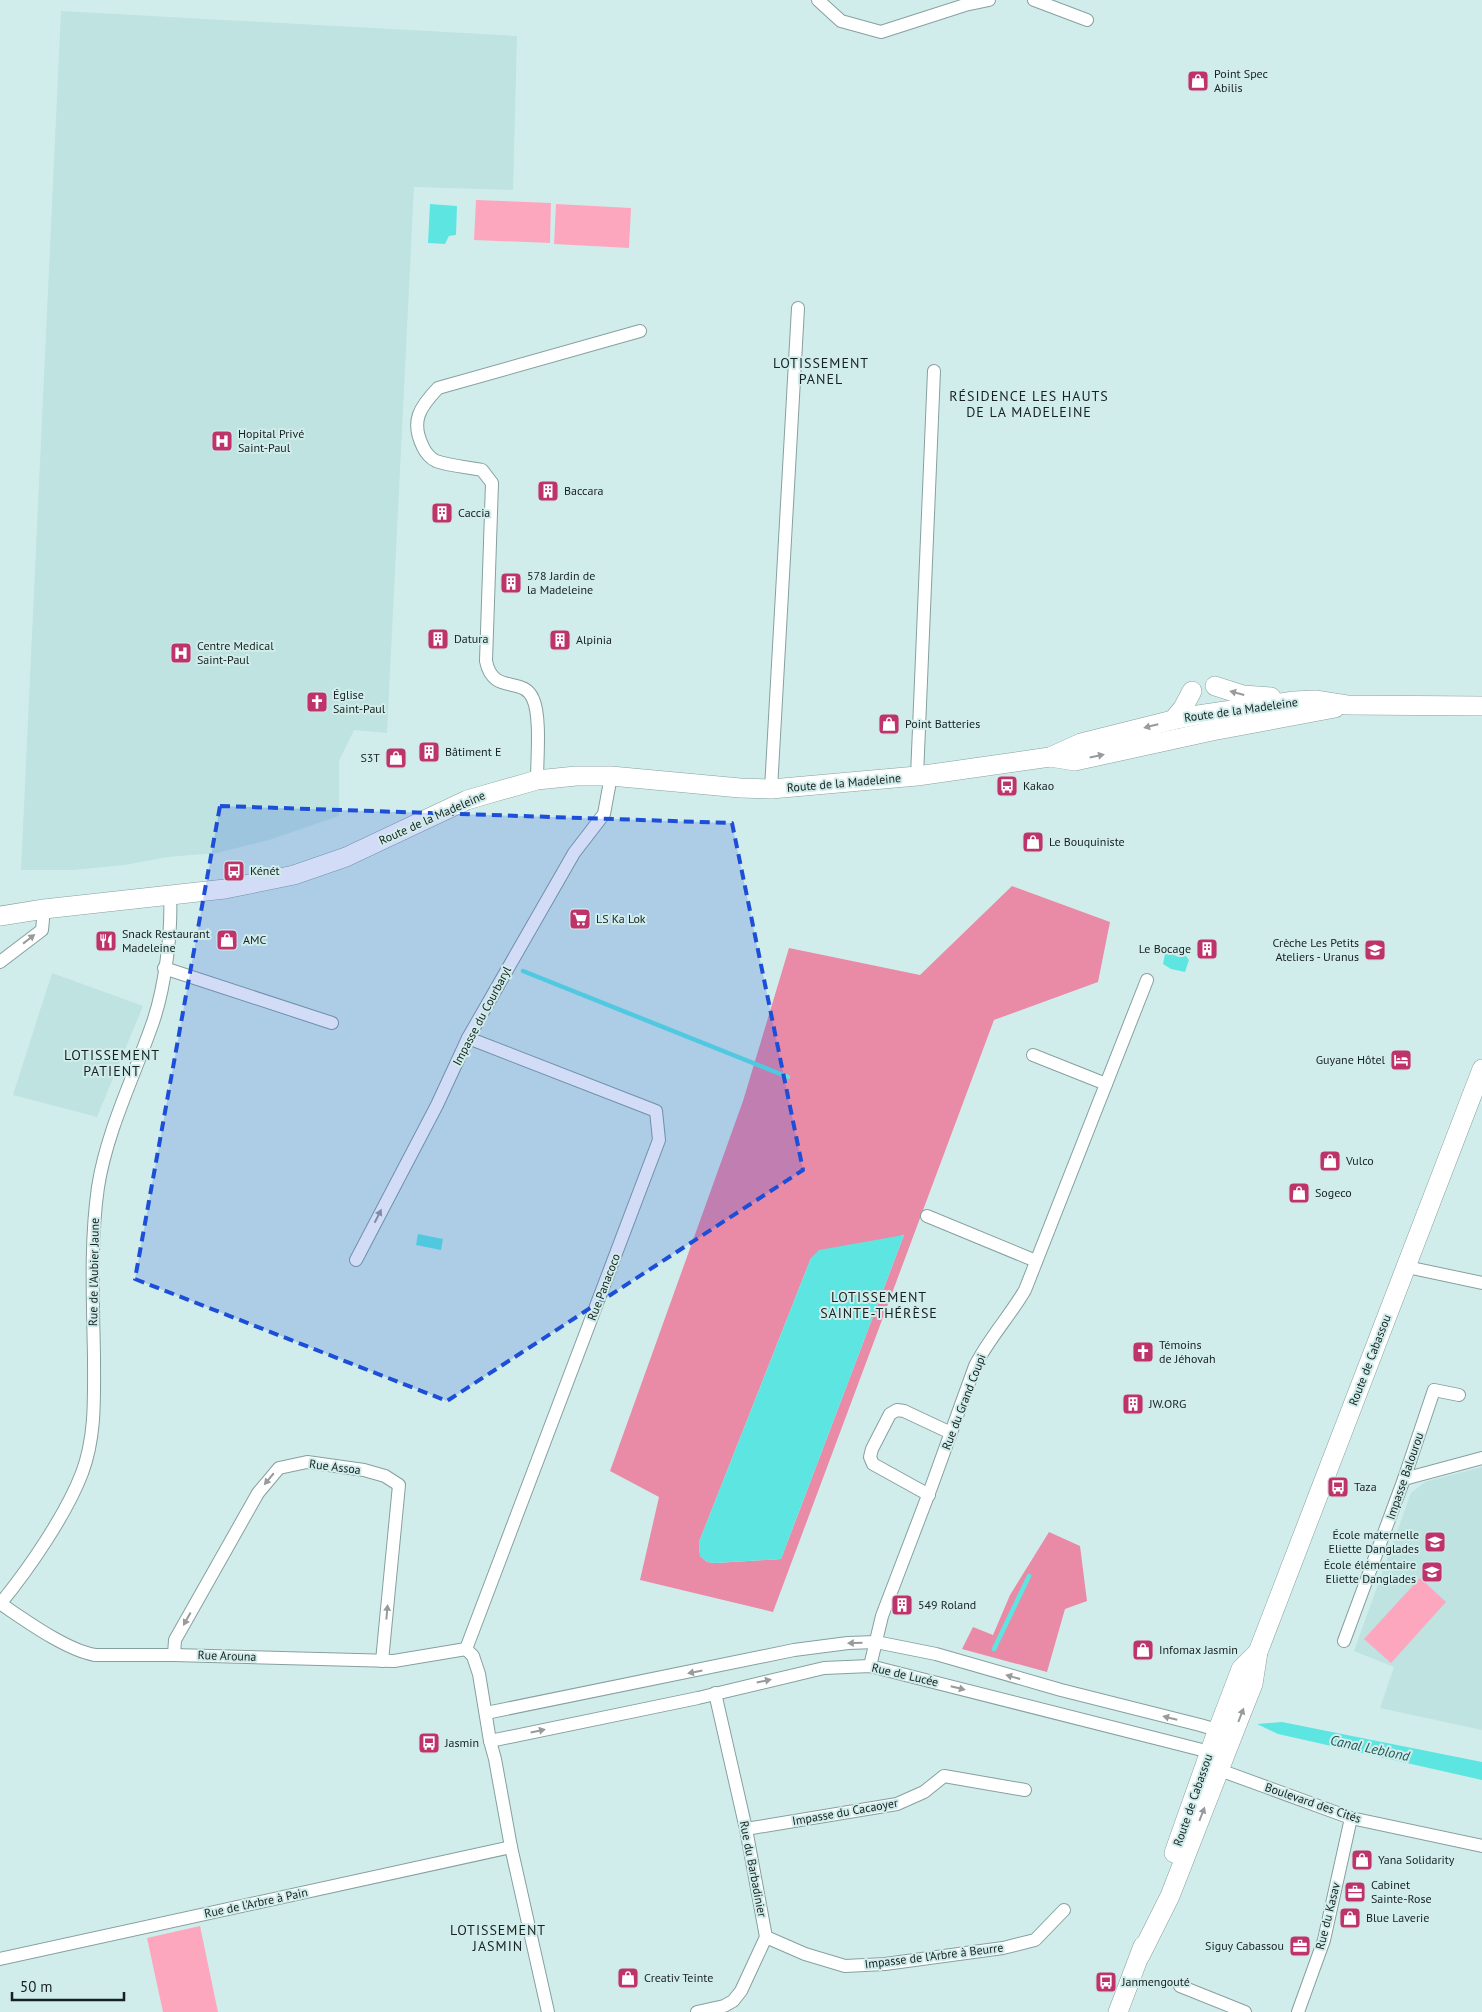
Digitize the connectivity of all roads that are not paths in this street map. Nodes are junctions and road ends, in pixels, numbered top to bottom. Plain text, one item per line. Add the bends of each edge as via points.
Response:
1 (818, 0) edge
2 (989, 0) edge
3 (1034, 0) edge
4 (1087, 20) dead end
5 (798, 308) dead end
6 (640, 331) dead end
7 (934, 371) dead end
8 (1215, 686) dead end
9 (1192, 691) dead end
10 (1294, 701) junction
11 (1347, 705) junction
12 (1482, 706) edge
13 (1173, 720) junction
14 (1050, 756) junction
15 (611, 776) junction
16 (917, 776) junction
17 (537, 780) junction
18 (771, 789) junction
19 (170, 895) junction
20 (44, 909) junction
21 (0, 916) edge
22 (0, 962) edge
23 (164, 968) junction
24 (1147, 980) dead end
25 (332, 1023) dead end
26 (468, 1038) junction
27 (1033, 1055) dead end
28 (1482, 1069) edge
29 (1106, 1084) junction
30 (927, 1216) dead end
31 (356, 1260) dead end
32 (1036, 1261) junction
33 (1407, 1267) junction
34 (1482, 1283) edge
35 (1459, 1395) dead end
36 (951, 1433) junction
37 (1482, 1458) edge
38 (1404, 1479) junction
39 (929, 1495) junction
40 (0, 1604) edge
41 (1344, 1641) dead end
42 (876, 1642) junction
43 (466, 1649) junction
44 (1258, 1652) junction
45 (174, 1655) junction
46 (382, 1661) junction
47 (870, 1666) junction
48 (715, 1693) junction
49 (486, 1713) junction
50 (1217, 1730) junction
51 (490, 1741) junction
52 (1229, 1745) junction
53 (1211, 1762) junction
54 (1025, 1790) dead end
55 (1351, 1818) junction
56 (746, 1829) junction
57 (1482, 1846) edge
58 (511, 1847) junction
59 (1064, 1910) dead end
60 (766, 1937) junction
61 (0, 1959) edge
62 (1180, 1986) dead end
63 (548, 2012) edge
64 (697, 2012) edge
65 (1118, 2012) edge
66 (1245, 2012) edge
67 (1298, 2012) edge

1 - 2 street via 841,21 881,32
3 - 4 street
5 - 18 street
6 - 17 street via 438,388 416,418 417,436 434,460 482,470 492,482 486,661 490,674 497,681 525,689 533,699 537,713
7 - 16 street
10 -> 8 main road via 1243,695
9 - 13 main road
10 - 11 main road, Route de la Madeleine via 1315,700
10 - 13 main road, Route de la Madeleine
11 - 12 main road, Route de la Madeleine
14 -> 11 main road, Route de la Madeleine via 1075,761
13 -> 14 main road, Route de la Madeleine via 1081,743
14 - 16 main road, Route de la Madeleine
15 - 17 main road, Route de la Madeleine
15 - 18 main road, Route de la Madeleine
15 - 26 street, Impasse du Courbaryl via 604,814 574,853
16 - 18 main road, Route de la Madeleine
17 - 19 main road, Route de la Madeleine via 467,800 346,856 294,875 225,889
19 - 20 main road, Route de la Madeleine
19 - 23 street, Rue de l'Aubier Jaune via 171,917
20 - 21 main road, Route de la Madeleine
22 -> 20 street via 42,930
23 - 25 street
23 - 40 street, Rue de l'Aubier Jaune via 154,1020 110,1138 93,1224 92,1440 82,1474 64,1510 32,1562
24 - 29 street, Rue du Grand Coupi
31 -> 26 street, Impasse du Courbaryl via 437,1105
26 - 43 street, Rue Panacoco via 656,1111 660,1140
27 - 29 street
28 - 33 main road, Route de Cabassou
29 - 32 street, Rue du Grand Coupi
30 - 32 street
32 - 36 street, Rue du Grand Coupi via 1017,1305 975,1366
33 - 34 street
33 - 44 main road, Route de Cabassou
35 - 38 street, Impasse Balourou via 1434,1390
36 - 39 street, Rue du Grand Coupi
36 - 39 street via 897,1410 890,1414 872,1449 870,1457 873,1464
37 - 38 street
38 - 41 street, Impasse Balourou
39 - 42 street, Rue du Grand Coupi via 885,1607
40 - 45 street, Rue Arouna via 85,1653
42 - 47 street, Rue du Grand Coupi
42 -> 49 street via 794,1650
50 -> 42 street via 1070,1693 936,1654
43 - 46 street, Rue Arouna
43 - 49 street via 473,1656 479,1674
44 - 50 main road, Route de Cabassou via 1241,1669
52 -> 44 main road, Route de Cabassou via 1253,1684
45 - 46 street, Rue Arouna
46 -> 45 street, Rue Assoa via 399,1485 385,1476 364,1470 307,1462 279,1468 258,1493 175,1640
48 -> 47 street, Rue de Lucée via 824,1668
47 -> 53 street, Rue de Lucée
51 -> 48 street, Rue de Lucée
48 - 56 street, Rue du Barbadinier
49 - 51 street
50 - 52 street
50 - 53 main road, Route de Cabassou
51 - 58 street
52 - 53 main road, Route de Cabassou
53 - 55 street, Boulevard des Cités
53 - 65 main road, Route de Cabassou
54 - 56 street, Impasse du Cacaoyer via 944,1776 924,1792 897,1804
55 - 57 street, Boulevard des Cités
55 - 67 street, Rue du Kasav via 1324,1940
56 - 60 street, Rue du Barbadinier
58 - 61 street, Rue de l'Arbre à Pain
58 - 63 street
59 - 60 street, Impasse de l'Arbre à Beurre via 1035,1940 1004,1948 885,1964 845,1966 805,1954
60 - 64 street via 741,1991 733,2001
62 - 66 street

